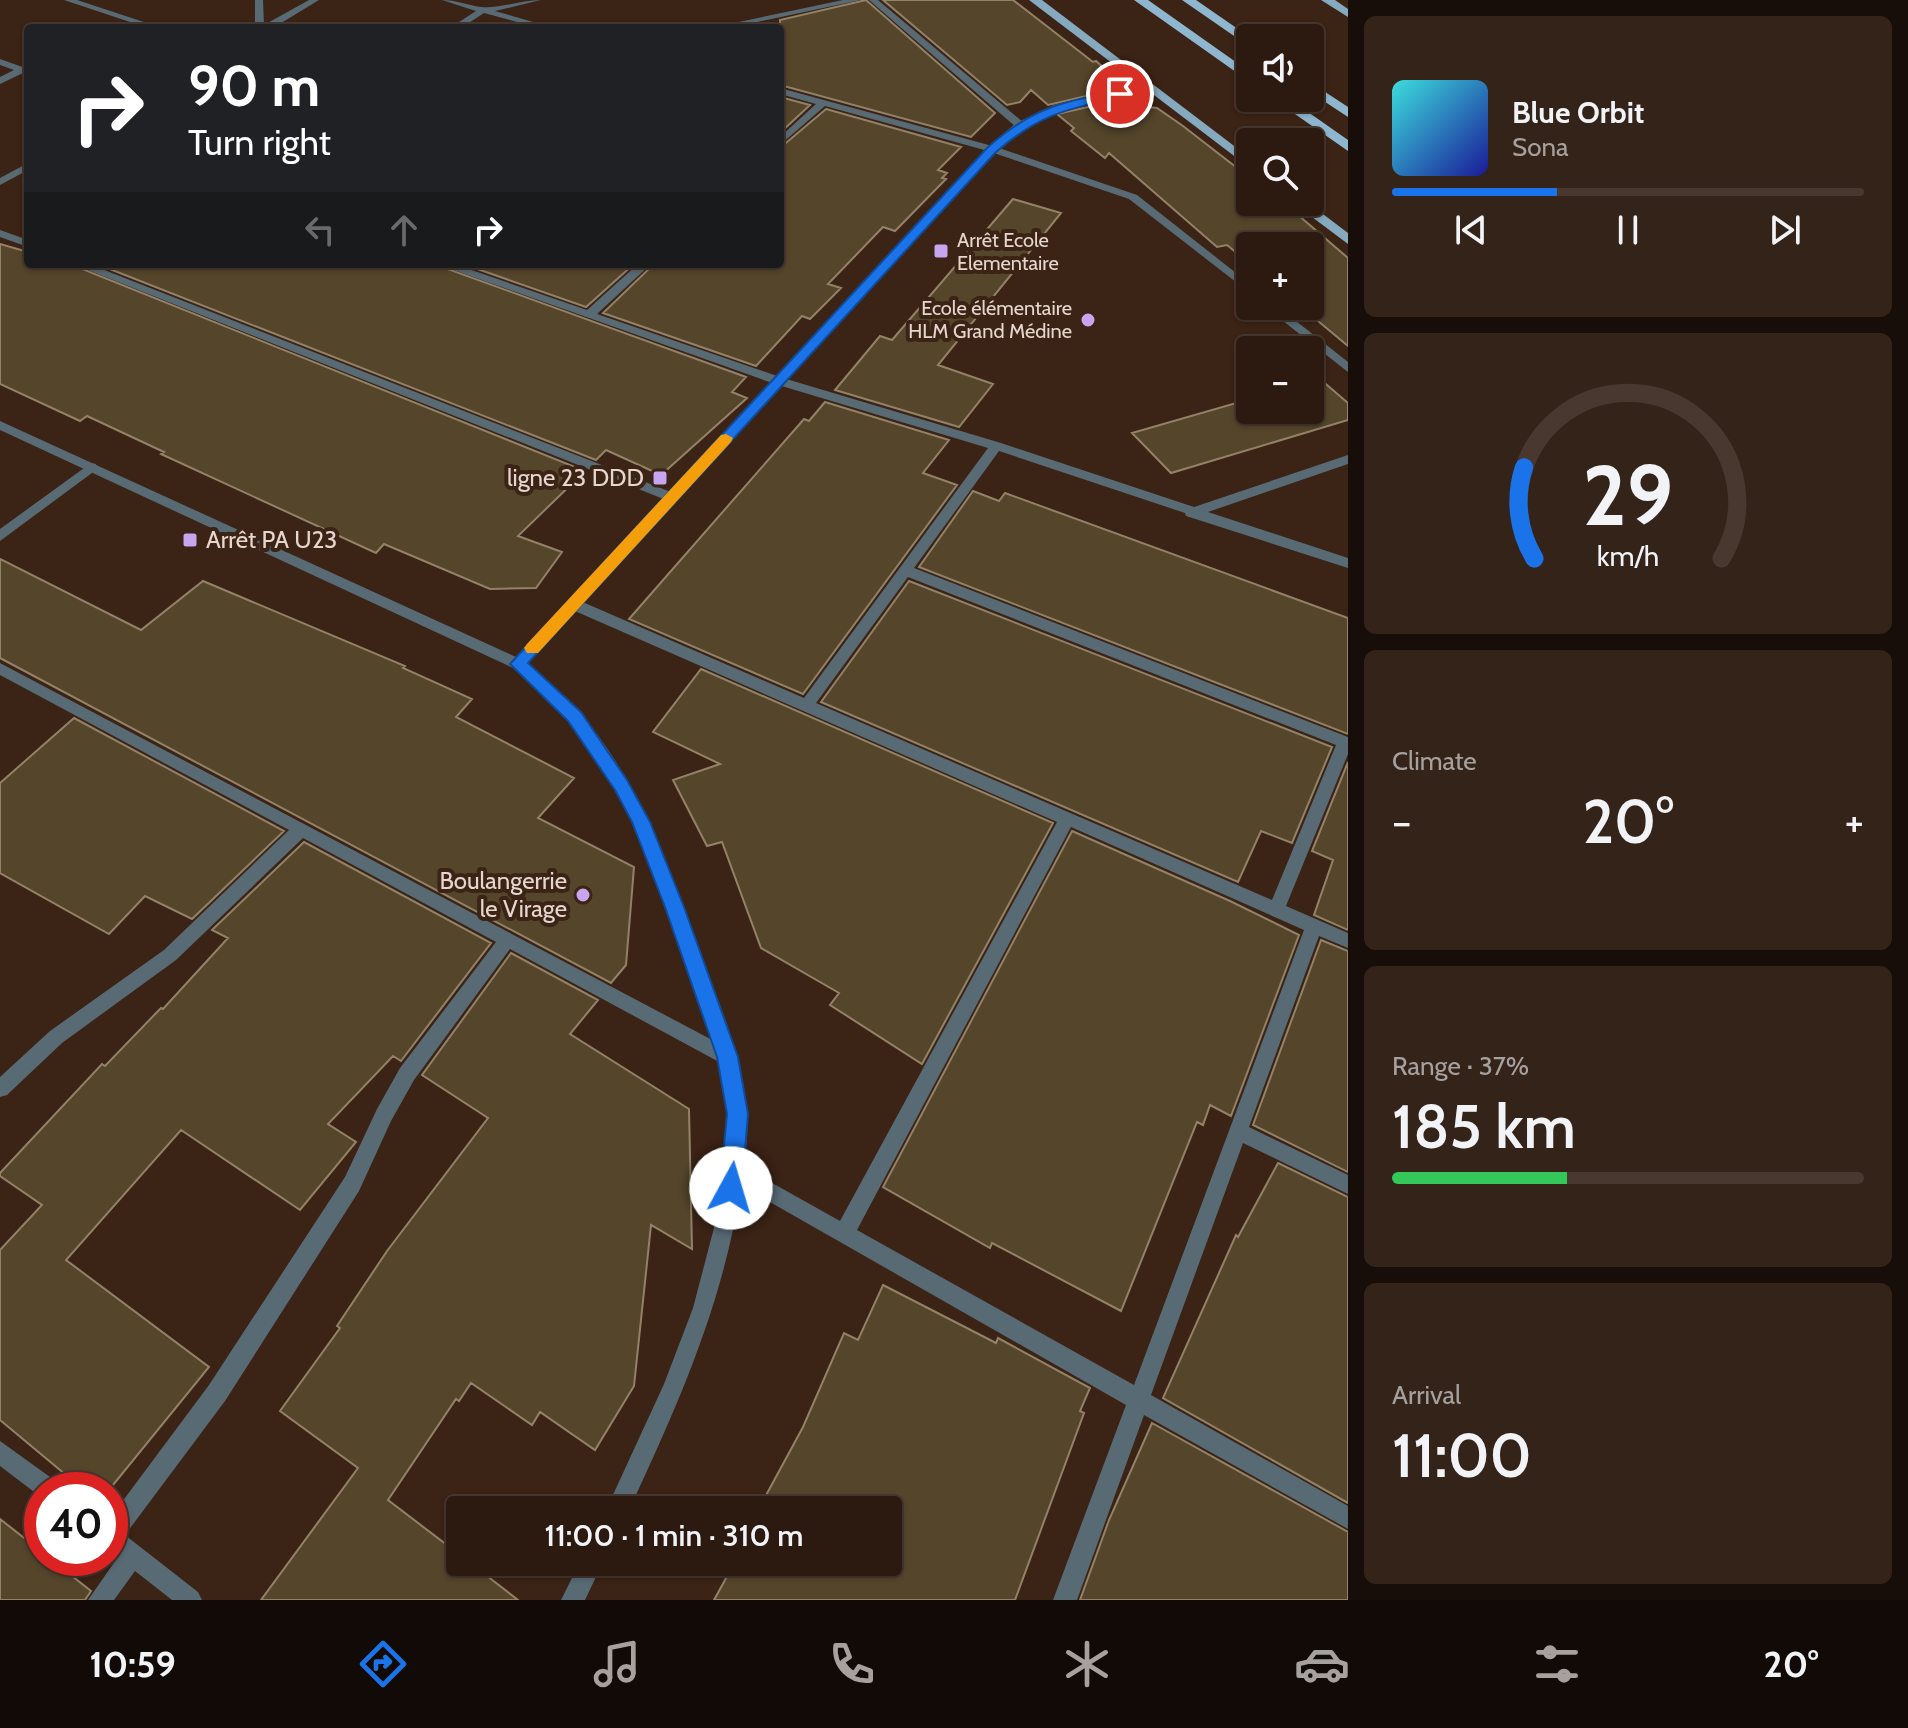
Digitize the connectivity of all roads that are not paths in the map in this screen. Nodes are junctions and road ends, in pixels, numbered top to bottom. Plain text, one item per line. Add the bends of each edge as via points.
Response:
1 (68, 0) edge
2 (104, 0) edge
3 (259, 0) edge
4 (315, 0) edge
5 (446, 0) edge
6 (537, 0) edge
7 (857, 0) edge
8 (873, 0) edge
9 (1035, 0) edge
10 (1140, 0) edge
11 (1188, 0) edge
12 (1327, 0) edge
13 (91, 7) junction
14 (483, 10) junction
15 (1348, 14) edge
16 (144, 24) edge
17 (260, 24) edge
18 (273, 24) edge
19 (461, 24) edge
20 (532, 24) edge
21 (735, 24) edge
22 (1236, 33) edge
23 (0, 62) edge
24 (1236, 68) edge
25 (24, 71) edge
26 (24, 71) edge
27 (0, 81) edge
28 (1151, 87) junction
29 (784, 92) edge
30 (1324, 96) edge
31 (823, 103) junction
32 (1299, 112) edge
33 (1348, 113) edge
34 (1020, 125) junction
35 (784, 138) edge
36 (1348, 147) edge
37 (992, 149) junction
38 (1236, 153) edge
39 (24, 168) edge
40 (0, 182) edge
41 (1317, 216) edge
42 (0, 233) edge
43 (1348, 240) edge
44 (24, 242) edge
45 (89, 268) edge
46 (454, 268) edge
47 (641, 268) edge
48 (1236, 279) edge
49 (588, 315) junction
50 (1288, 320) edge
51 (1348, 368) edge
52 (779, 381) junction
53 (0, 425) edge
54 (996, 446) junction
55 (1348, 459) edge
56 (91, 467) junction
57 (671, 497) junction
58 (1191, 513) junction
59 (0, 536) edge
60 (1348, 563) edge
61 (905, 570) junction
62 (573, 604) junction
63 (518, 664) junction
64 (0, 668) edge
65 (806, 706) junction
66 (1347, 742) edge
67 (1067, 819) junction
68 (301, 829) junction
69 (1276, 910) junction
70 (1314, 926) junction
71 (508, 939) junction
72 (1348, 941) edge
73 (727, 1057) junction
74 (0, 1089) edge
75 (1238, 1131) junction
76 (733, 1171) junction
77 (1348, 1185) edge
78 (844, 1234) junction
79 (1139, 1400) junction
80 (0, 1452) edge
81 (26, 1472) edge
82 (624, 1496) edge
83 (128, 1513) edge
84 (1348, 1518) edge
85 (128, 1552) edge
86 (133, 1556) junction
87 (585, 1576) edge
88 (100, 1600) edge
89 (190, 1600) edge
90 (573, 1600) edge
91 (1065, 1600) edge

1 - 13 street
2 - 13 street
3 - 17 street
4 - 18 street
5 - 14 street
6 - 14 street
7 - 21 street
8 - 34 street
9 - 28 main road
10 - 24 highway
11 - 22 highway
12 - 15 main road
13 - 16 street
14 - 19 street
14 - 20 street
23 - 25 street
26 - 27 street
28 - 34 street via 1057,107
28 - 38 main road
29 - 31 street
30 - 33 highway
31 - 35 street
31 - 37 street
32 - 36 highway
34 - 37 street
37 - 48 street via 1133,197
37 - 52 street
39 - 40 street
41 - 43 main road
42 - 44 street
45 - 57 street
46 - 49 street
47 - 49 street
49 - 52 street
50 - 51 street
52 - 54 street
52 - 57 street
53 - 56 street
54 - 58 street
54 - 61 street
55 - 58 street
56 - 59 street
56 - 63 street
57 - 62 street
58 - 60 street
61 - 65 street
61 - 66 street
62 - 63 street
62 - 65 street
63 - 73 street via 575,716 641,822
64 - 68 street
65 - 67 street
66 - 69 street
67 - 69 street
67 - 78 street
68 - 71 street
68 - 74 street via 170,955 56,1037
69 - 70 street
70 - 72 street
70 - 75 street
71 - 73 street
71 - 83 street via 400,1085 352,1184 217,1393
73 - 76 street via 738,1114
75 - 77 street
75 - 79 street
76 - 78 street
76 - 82 street via 720,1256 702,1313 667,1407
78 - 79 street
79 - 84 street
79 - 91 street
80 - 81 street
85 - 86 street
86 - 88 street
86 - 89 street
87 - 90 street

